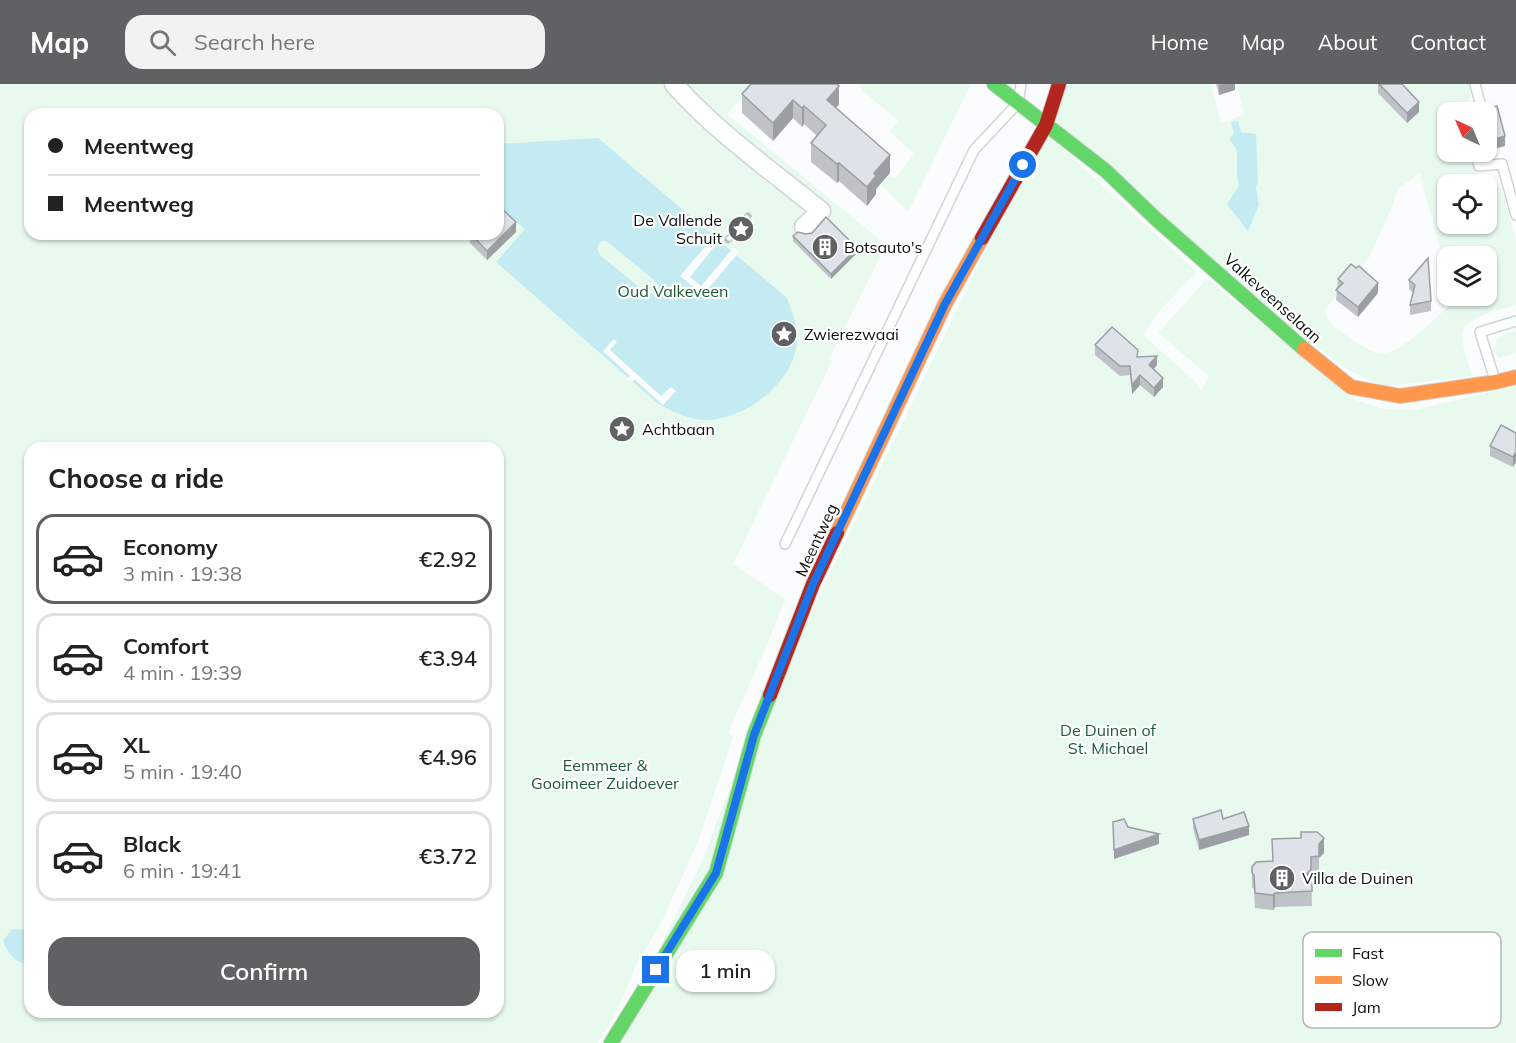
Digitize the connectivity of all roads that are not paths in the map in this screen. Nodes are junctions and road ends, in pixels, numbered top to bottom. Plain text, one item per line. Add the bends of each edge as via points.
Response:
1 (674, 84) edge
2 (994, 84) edge
3 (1021, 84) edge
4 (1059, 84) edge
5 (1475, 84) edge
6 (1480, 102) edge
7 (1018, 103) junction
8 (1046, 125) junction
9 (1478, 162) edge
10 (1516, 215) edge
11 (806, 228) dead end
12 (1516, 321) edge
13 (1516, 377) edge
14 (1496, 382) junction
15 (785, 544) dead end
16 (611, 1043) edge

1 - 11 street via 720,129 821,211
2 - 7 street, Valkeveenselaan
3 - 7 lane
4 - 8 street, Meentweg
5 - 6 lane
7 - 8 street, Valkeveenselaan
7 - 15 lane via 974,150
8 - 14 street, Valkeveenselaan via 1106,171 1289,337 1351,387 1400,396
8 - 16 street, Meentweg via 945,304 813,584 754,735 716,873
9 - 10 lane via 1479,166 1502,164
12 - 14 lane via 1480,332
13 - 14 street, Valkeveenselaan

